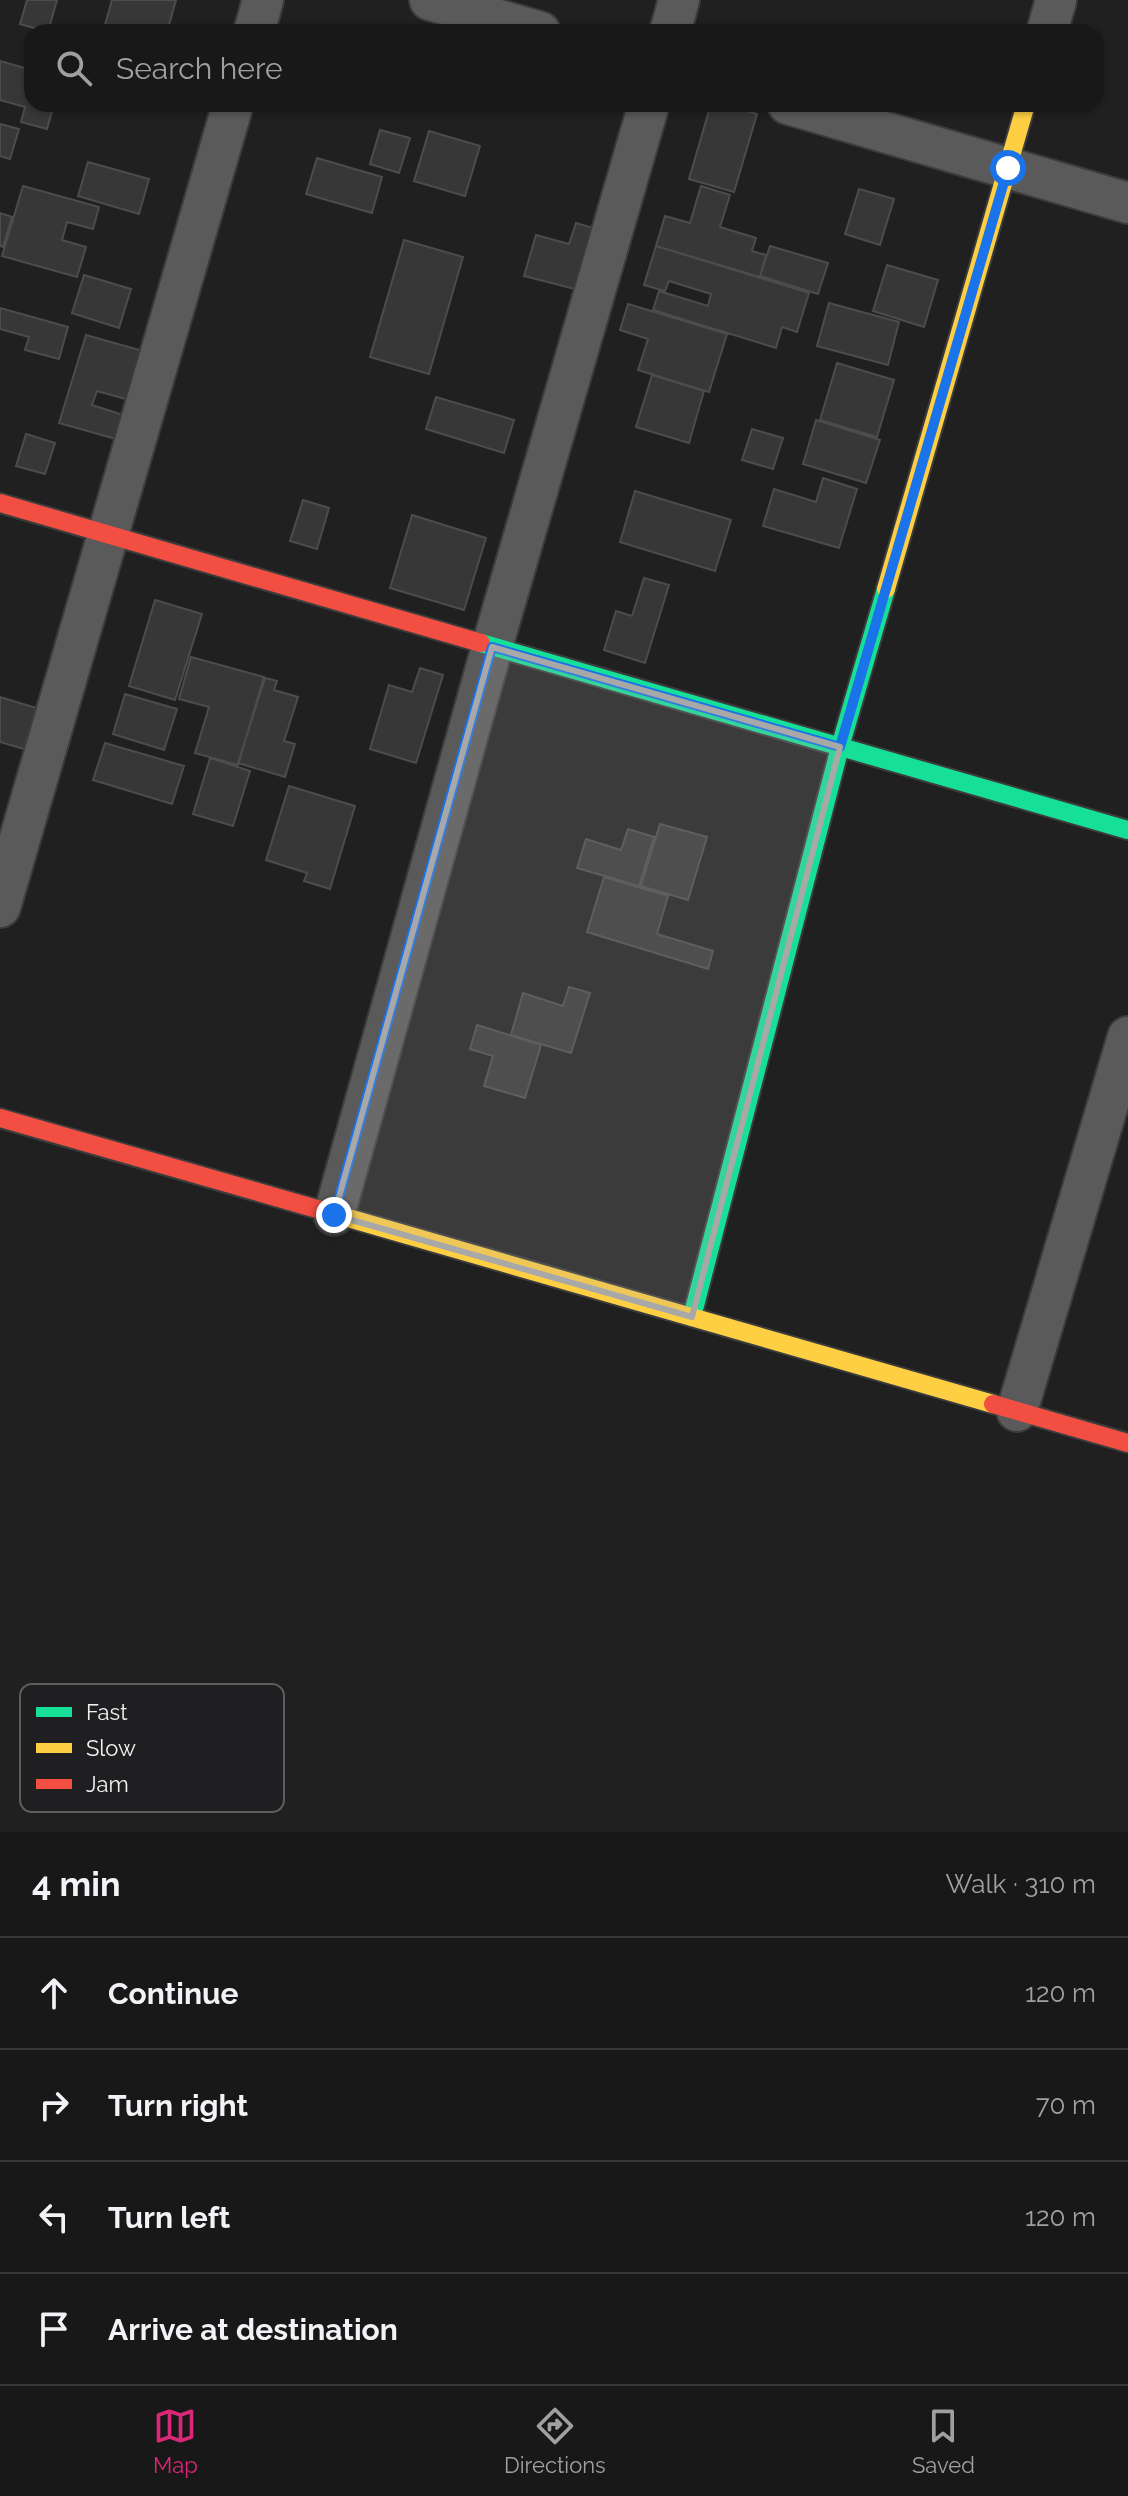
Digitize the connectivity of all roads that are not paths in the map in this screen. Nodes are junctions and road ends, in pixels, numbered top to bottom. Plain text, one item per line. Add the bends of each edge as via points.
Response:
1 (263, 0) edge
2 (430, 0) edge
3 (679, 0) edge
4 (1056, 0) edge
5 (256, 24) edge
6 (512, 24) edge
7 (672, 24) edge
8 (1049, 24) edge
9 (231, 112) edge
10 (647, 112) edge
11 (816, 112) edge
12 (1024, 112) edge
13 (1008, 168) junction
14 (1128, 203) edge
15 (0, 503) edge
16 (106, 535) junction
17 (492, 647) junction
18 (840, 747) junction
19 (1128, 830) edge
20 (0, 907) edge
21 (1128, 1037) edge
22 (0, 1118) edge
23 (334, 1215) junction
24 (692, 1317) junction
25 (1017, 1411) junction
26 (1128, 1443) edge

1 - 5 street
2 - 6 street
3 - 7 street
4 - 8 street
9 - 16 street
10 - 17 street
11 - 13 street
12 - 13 street
13 - 14 street
13 - 18 street
15 - 16 street
16 - 17 street
16 - 20 street
17 - 18 street
17 - 23 street
18 - 19 street
18 - 24 street
21 - 25 street
22 - 23 street
23 - 24 street
24 - 25 street
25 - 26 street

